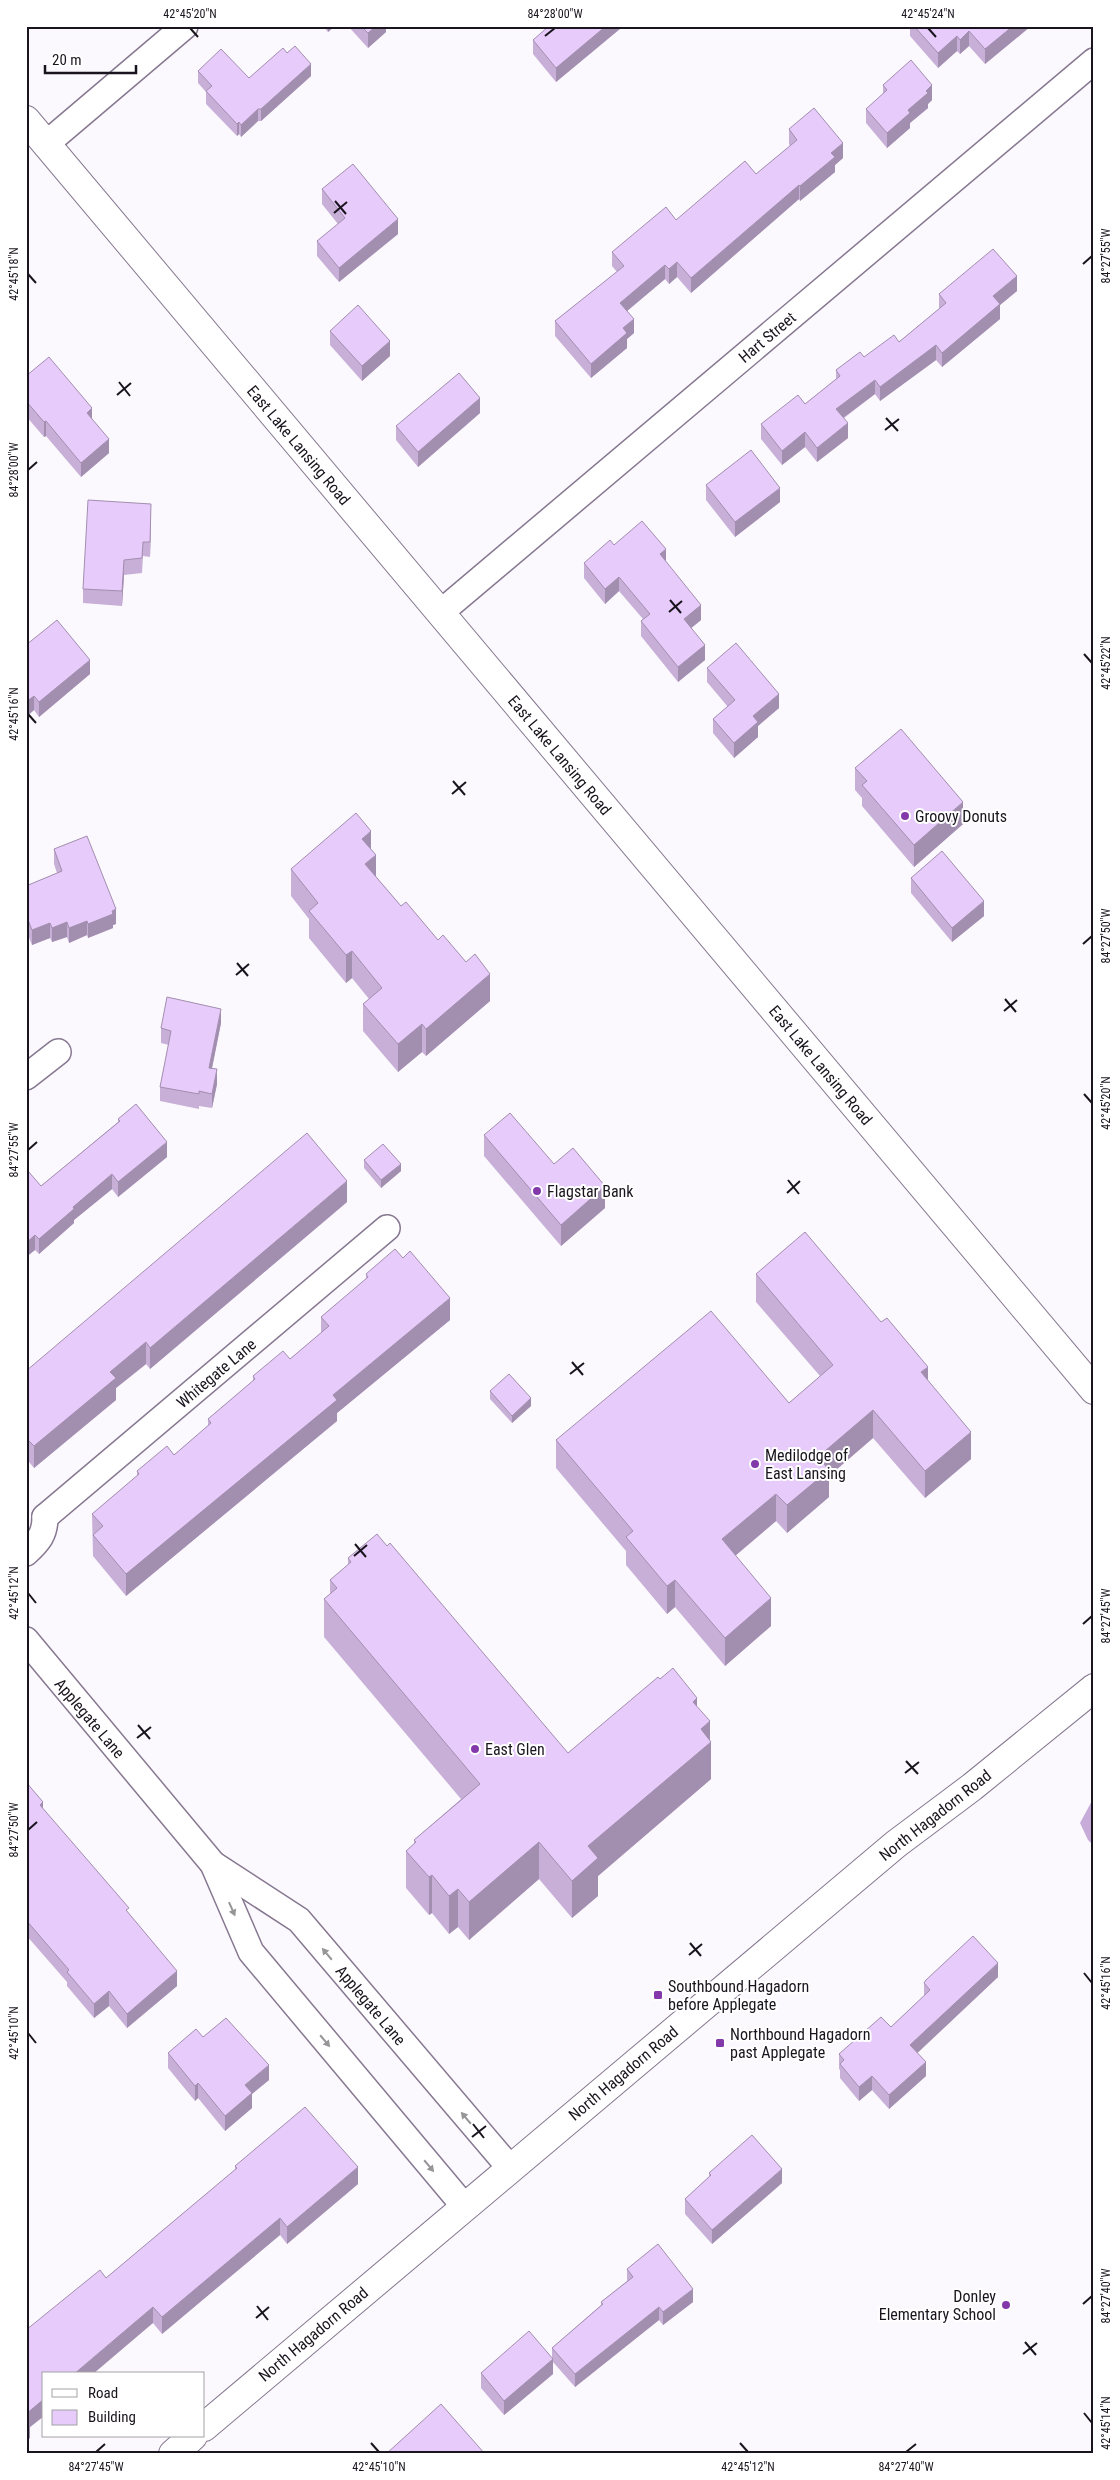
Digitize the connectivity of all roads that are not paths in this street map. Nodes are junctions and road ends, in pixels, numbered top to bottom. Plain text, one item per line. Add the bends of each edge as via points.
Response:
1 (185, 26) edge
2 (1094, 62) edge
3 (26, 120) edge
4 (46, 144) junction
5 (440, 613) junction
6 (58, 1052) dead end
7 (26, 1077) edge
8 (387, 1228) dead end
9 (1094, 1390) edge
10 (36, 1516) edge
11 (26, 1553) edge
12 (30, 1651) edge
13 (1094, 1688) edge
14 (213, 1864) junction
15 (510, 2168) junction
16 (464, 2206) junction
17 (205, 2427) edge
18 (191, 2438) edge
19 (173, 2454) edge

1 - 4 street
2 - 5 street, Hart Street
3 - 4 main road, East Lake Lansing Road
4 - 5 main road, East Lake Lansing Road
5 - 9 main road, East Lake Lansing Road
6 - 7 street
8 - 10 street, Whitegate Lane
10 - 11 street, Whitegate Lane via 45,1531 39,1542
12 - 14 street, Applegate Lane
13 - 15 main road, North Hagadorn Road via 896,1844
15 -> 14 street, Applegate Lane via 298,1920
14 -> 16 street, Applegate Lane via 251,1952
15 - 16 main road, North Hagadorn Road
16 - 17 main road, North Hagadorn Road
18 - 19 main road

